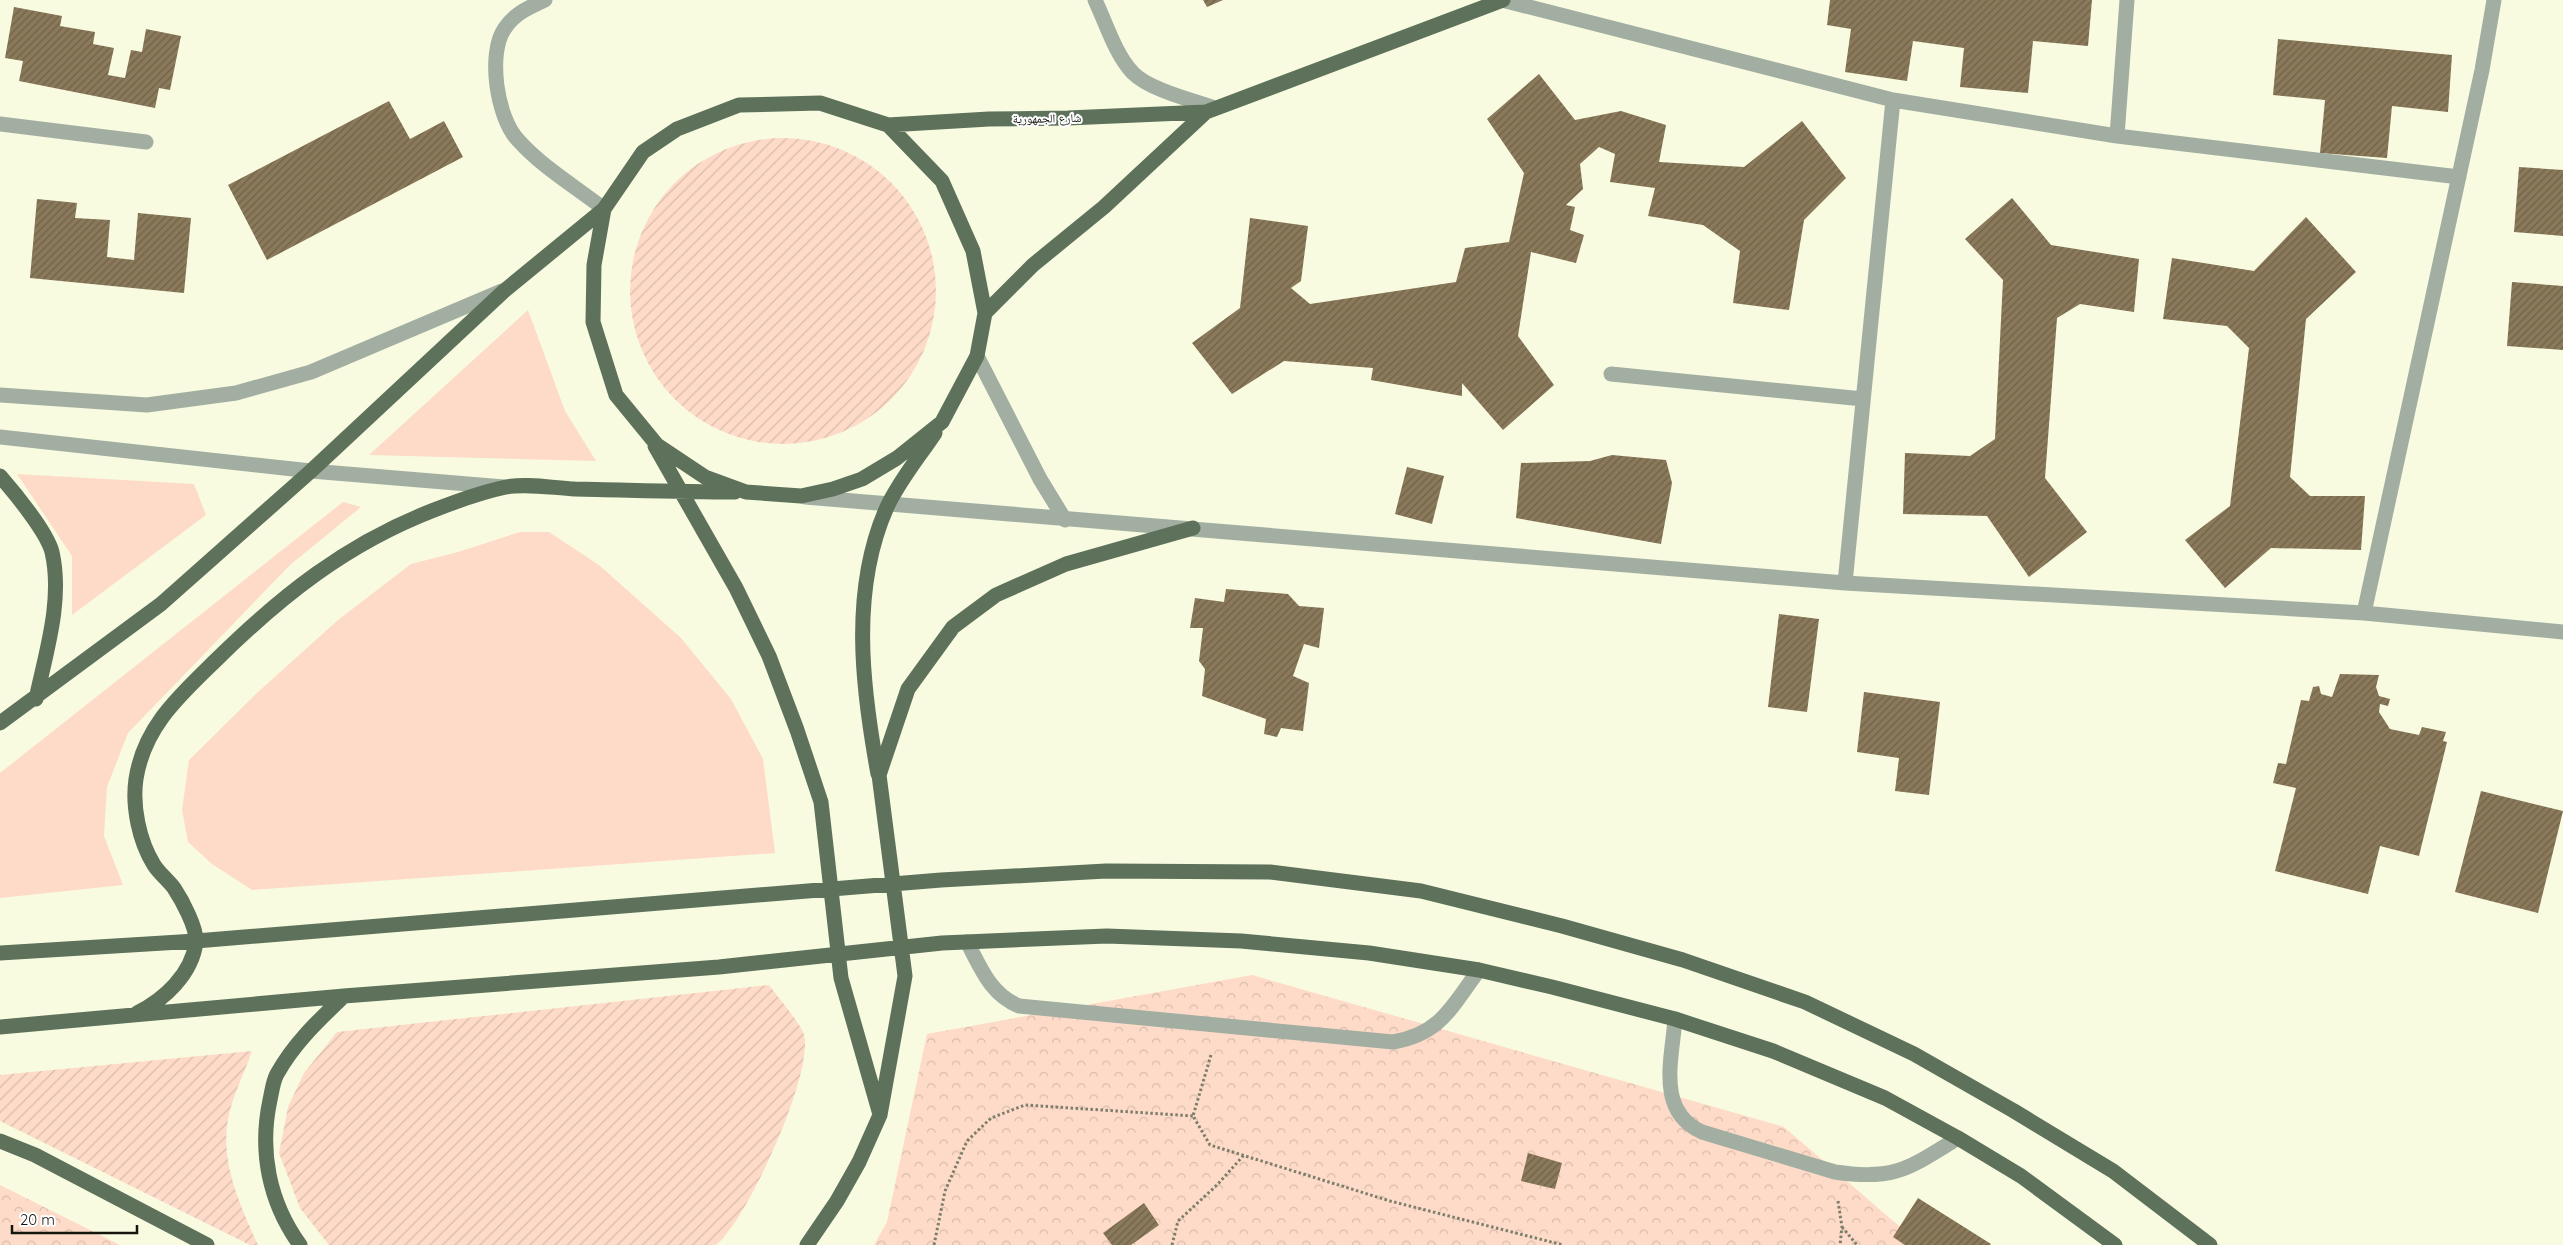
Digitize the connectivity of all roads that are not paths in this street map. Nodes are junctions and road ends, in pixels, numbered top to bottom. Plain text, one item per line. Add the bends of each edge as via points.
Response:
1 (546, 0) edge
2 (1095, 0) edge
3 (1503, 0) edge
4 (2127, 0) edge
5 (2494, 0) edge
6 (1893, 100) junction
7 (1211, 110) junction
8 (0, 124) edge
9 (888, 126) junction
10 (2117, 136) junction
11 (146, 142) dead end
12 (2459, 177) junction
13 (604, 208) junction
14 (504, 291) junction
15 (985, 313) junction
16 (977, 356) junction
17 (1611, 374) dead end
18 (0, 395) edge
19 (1863, 399) junction
20 (942, 422) junction
21 (648, 435) junction
22 (0, 437) edge
23 (311, 471) junction
24 (0, 476) edge
25 (507, 487) junction
26 (682, 492) junction
27 (746, 492) junction
28 (800, 496) junction
29 (888, 505) junction
30 (1065, 520) junction
31 (1193, 528) junction
32 (1845, 583) junction
33 (2364, 613) junction
34 (2563, 632) edge
35 (36, 699) junction
36 (0, 723) edge
37 (879, 776) junction
38 (196, 941) junction
39 (967, 942) junction
40 (0, 952) edge
41 (1479, 970) junction
42 (344, 996) junction
43 (132, 1016) junction
44 (1676, 1019) junction
45 (0, 1027) edge
46 (880, 1115) junction
47 (1958, 1138) junction
48 (0, 1141) edge
49 (206, 1245) edge
50 (300, 1245) edge
51 (807, 1245) edge
52 (2115, 1245) edge
53 (2210, 1245) edge

1 - 13 street via 521,12 504,28 497,50 496,84 503,113 516,139
2 - 7 street via 1124,61 1134,74
3 - 6 street
3 - 7 main road, شارع الجمهورية
4 - 10 street
5 - 12 street
6 - 10 street
6 - 19 street
7 - 9 main road, شارع الجمهورية via 1068,118 990,118
7 - 15 main road, شارع الجمهورية via 1104,207 1033,265
8 - 11 street
9 - 13 main road via 820,104 739,105 677,129 642,152
9 - 15 main road via 942,181 973,251
10 - 12 street
12 - 33 street
13 - 14 main road
13 - 21 main road via 594,265 593,322 616,395
14 - 18 street via 312,372 236,393 148,405
14 - 23 main road
15 - 16 main road
16 - 20 main road
16 - 30 street via 1040,479
17 - 19 street
19 - 32 street
20 - 28 main road via 897,458 862,479
20 - 29 main road
21 - 26 main road
21 - 27 main road via 657,445 705,477
22 - 23 street
23 - 25 street
23 - 35 main road via 160,604
24 - 35 main road via 35,521 52,550 56,590
25 - 26 main road
25 - 38 main road via 456,501 406,521 313,574 232,644 173,702 155,725 142,752 136,810 142,838 154,865 173,887 188,913
26 - 27 main road
26 - 46 main road via 736,588 769,656 821,802 841,978
27 - 28 main road
28 - 29 street
29 - 30 street
29 - 37 main road via 869,561 863,624 866,709
30 - 31 street
31 - 32 street
31 - 37 main road via 1066,564 996,595 952,627 908,689
32 - 33 street
33 - 34 street
35 - 36 main road
37 - 46 main road via 905,976
38 - 40 main road
38 - 43 main road via 190,960 167,994
38 - 53 main road via 941,880 1106,871 1270,872 1421,891 1684,960 1805,1002 1914,1054 2113,1171
39 - 41 main road via 1107,936 1241,941 1369,953
39 - 41 street via 990,985 1007,1001 1018,1006 1393,1042 1429,1031 1443,1018
39 - 42 main road via 719,967
41 - 44 main road
42 - 43 main road
42 - 50 main road via 300,1038 275,1076 266,1119 265,1160 276,1200 289,1230
43 - 45 main road
44 - 47 main road via 1773,1051 1885,1098
44 - 47 street via 1671,1099 1683,1121 1702,1132 1835,1172 1877,1175 1912,1167
46 - 51 main road via 846,1186
47 - 52 main road via 2021,1176
48 - 49 main road via 35,1155

